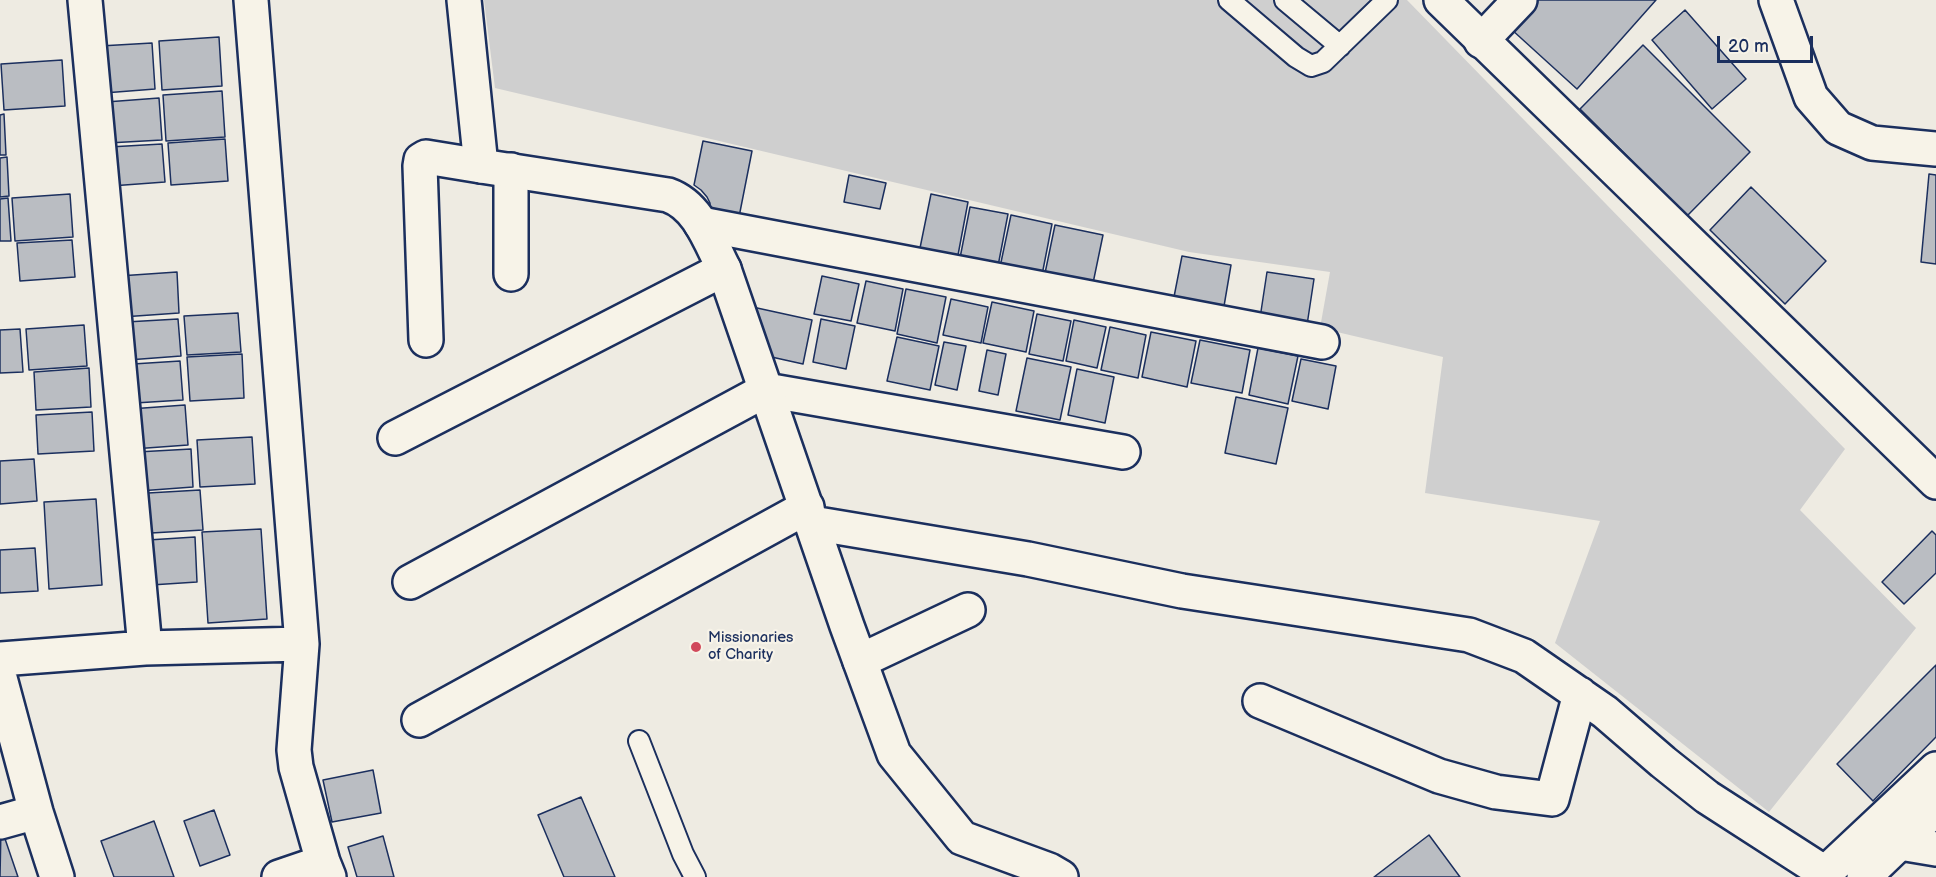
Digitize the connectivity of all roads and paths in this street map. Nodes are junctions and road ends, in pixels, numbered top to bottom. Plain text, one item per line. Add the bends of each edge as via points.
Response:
1 (85, 0) edge
2 (251, 0) edge
3 (464, 0) edge
4 (1229, 0) edge
5 (1285, 0) edge
6 (1387, 0) edge
7 (1441, 0) edge
8 (1520, 0) edge
9 (1776, 0) edge
10 (1480, 41) junction
11 (1340, 46) junction
12 (1936, 148) edge
13 (496, 168) junction
14 (701, 225) junction
15 (724, 269) junction
16 (511, 274) dead end
17 (426, 340) dead end
18 (1322, 342) dead end
19 (766, 390) junction
20 (395, 438) dead end
21 (1123, 452) dead end
22 (1936, 482) edge
23 (809, 515) junction
24 (410, 582) dead end
25 (968, 610) dead end
26 (302, 644) junction
27 (145, 648) junction
28 (0, 659) edge
29 (860, 661) junction
30 (0, 678) edge
31 (1580, 694) junction
32 (1260, 701) dead end
33 (419, 720) dead end
34 (639, 741) dead end
35 (1936, 769) edge
36 (1936, 808) edge
37 (36, 812) junction
38 (0, 822) edge
39 (1891, 832) junction
40 (1936, 849) edge
41 (326, 870) edge
42 (1823, 875) edge
43 (57, 877) edge
44 (279, 877) edge
45 (694, 877) edge
46 (1061, 877) edge
47 (1863, 877) edge

1 - 27 street
2 - 26 street
3 - 13 street
4 - 11 lane via 1311,66 1323,62
5 - 11 lane
6 - 11 lane
7 - 10 street
8 - 10 street
9 - 12 street via 1811,97 1838,128 1872,143
10 - 22 street
13 - 14 street via 668,195 686,204
13 - 16 street
13 - 17 street via 426,157 421,160
14 - 15 street
14 - 18 street
15 - 19 street
15 - 20 street
19 - 21 street
19 - 23 street
19 - 24 street
23 - 29 street
23 - 31 street via 1182,591 1469,635 1524,656
23 - 33 street
25 - 29 street
26 - 27 street
26 - 41 street via 294,750
27 - 28 street
29 - 46 street via 894,754 962,838
30 - 37 street
31 - 32 street via 1552,799 1496,792 1439,776
31 - 42 street via 1707,797
34 - 45 lane
35 - 39 street
36 - 39 street
37 - 38 street
37 - 43 street
39 - 40 street
39 - 42 street
39 - 47 street
41 - 44 street

